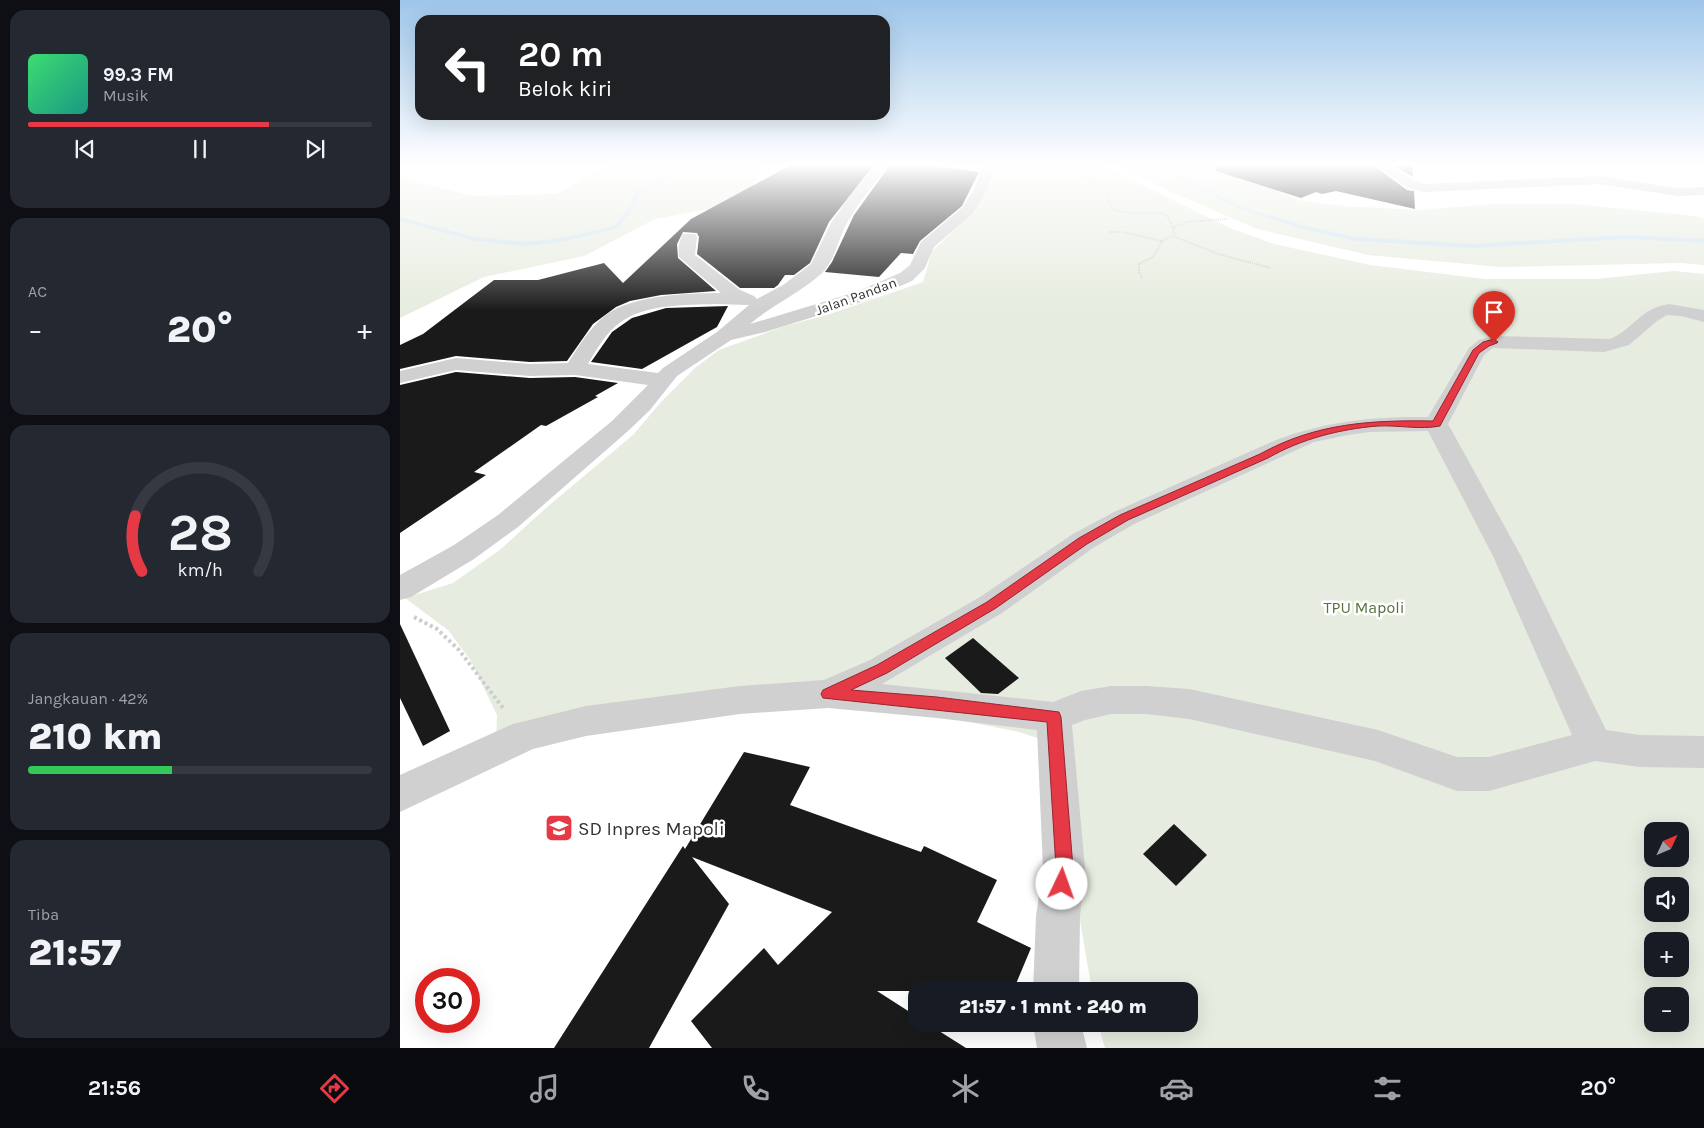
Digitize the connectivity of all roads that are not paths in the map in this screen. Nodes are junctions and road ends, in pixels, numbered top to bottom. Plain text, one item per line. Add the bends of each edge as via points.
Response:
1 (845, 214) edge
2 (963, 214) edge
3 (689, 237) dead end
4 (753, 302) junction
5 (1704, 316) edge
6 (724, 336) junction
7 (575, 369) junction
8 (400, 377) edge
9 (662, 380) junction
10 (1436, 424) junction
11 (400, 589) edge
12 (828, 694) junction
13 (1054, 717) junction
14 (1595, 745) junction
15 (1704, 752) edge
16 (400, 794) edge
17 (1056, 982) edge
18 (1059, 1032) edge
19 (1062, 1048) edge

1 - 4 street via 817,268 789,289
2 - 6 street, Jalan Pandan via 927,245 917,268 906,277 862,296
3 - 4 street via 687,257
4 - 6 street
4 - 7 street via 690,300 625,312 605,326
5 - 10 street via 1676,310 1659,311 1616,345 1486,344 1476,352
6 - 9 street
7 - 8 street via 530,370 456,364
7 - 9 street
9 - 11 street via 620,426 508,521 464,552
10 - 12 street via 1378,423 1328,431 1282,446 1124,518 1083,541 991,605 882,669
10 - 14 street via 1507,556
12 - 13 street
12 - 16 street via 740,700 586,721 526,735
13 - 14 street via 1081,706 1111,700 1189,704 1378,746 1457,774 1488,774
13 - 17 street via 1064,868 1058,916
14 - 15 street via 1640,751
18 - 19 street

